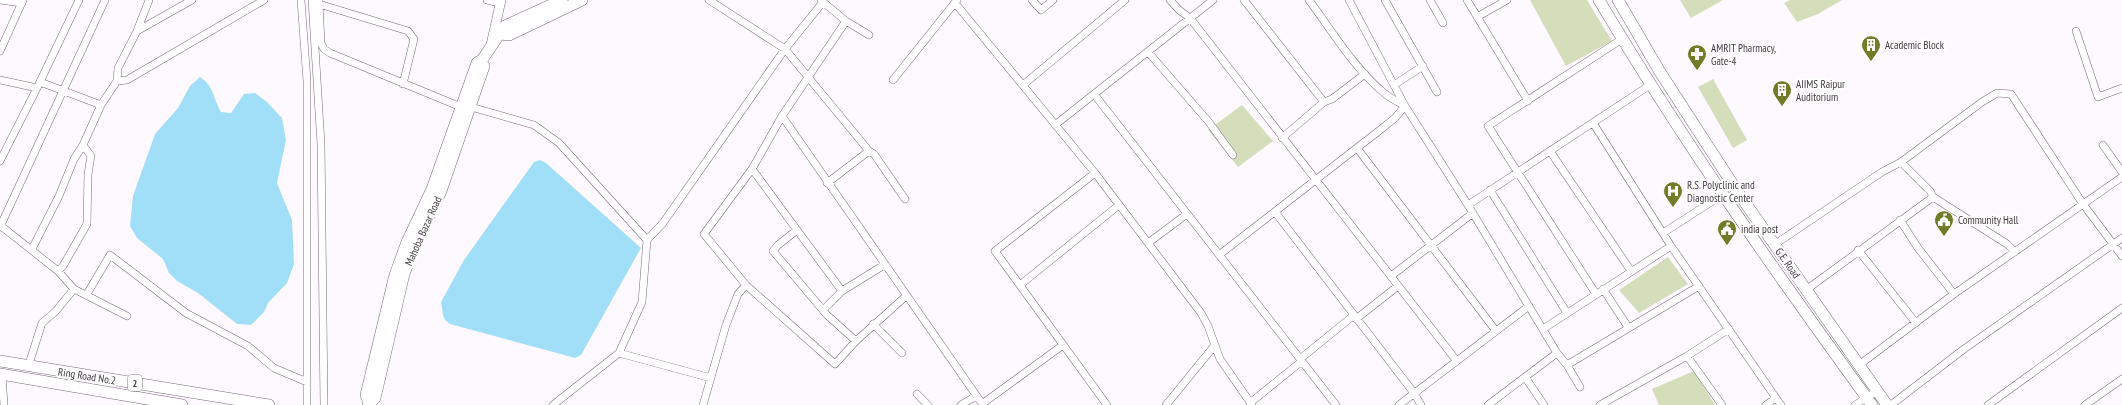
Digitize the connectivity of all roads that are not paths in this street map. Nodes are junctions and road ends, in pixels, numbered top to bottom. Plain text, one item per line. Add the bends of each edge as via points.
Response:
1 (0, 0) edge
2 (79, 0) edge
3 (105, 0) edge
4 (149, 0) edge
5 (192, 0) edge
6 (264, 0) edge
7 (301, 0) edge
8 (487, 0) edge
9 (562, 0) edge
10 (582, 0) edge
11 (709, 0) edge
12 (1032, 0) edge
13 (1053, 0) edge
14 (1125, 0) edge
15 (1170, 0) edge
16 (1213, 0) edge
17 (1244, 0) edge
18 (1309, 0) edge
19 (1349, 0) edge
20 (1385, 0) edge
21 (1430, 0) edge
22 (1467, 0) edge
23 (1507, 0) edge
24 (1599, 0) edge
25 (1618, 0) edge
26 (317, 1) edge
27 (822, 1) edge
28 (23, 2) edge
29 (501, 2) edge
30 (956, 2) edge
31 (1478, 17) junction
32 (1190, 18) junction
33 (846, 21) junction
34 (1443, 22) dead end
35 (137, 31) junction
36 (2076, 31) dead end
37 (501, 34) junction
38 (868, 35) dead end
39 (1622, 39) junction
40 (491, 45) junction
41 (785, 49) junction
42 (0, 51) edge
43 (1148, 52) junction
44 (1423, 66) junction
45 (1365, 74) junction
46 (809, 77) junction
47 (0, 80) edge
48 (893, 80) dead end
49 (117, 81) junction
50 (403, 84) junction
51 (39, 85) junction
52 (1023, 85) junction
53 (1394, 85) junction
54 (1650, 85) junction
55 (2122, 88) edge
56 (63, 90) junction
57 (1437, 92) dead end
58 (1094, 94) junction
59 (1528, 101) junction
60 (1324, 102) junction
61 (101, 105) junction
62 (1405, 106) junction
63 (466, 107) junction
64 (782, 116) junction
65 (1593, 123) junction
66 (1055, 125) junction
67 (1282, 138) junction
68 (83, 145) junction
69 (2103, 145) dead end
70 (1357, 148) junction
71 (869, 151) junction
72 (1550, 151) junction
73 (1233, 155) dead end
74 (0, 161) edge
75 (1901, 162) junction
76 (752, 169) junction
77 (1518, 172) junction
78 (2122, 172) edge
79 (1095, 173) junction
80 (2122, 177) edge
81 (1316, 180) junction
82 (828, 183) junction
83 (1490, 190) junction
84 (1722, 195) junction
85 (1933, 196) junction
86 (905, 199) dead end
87 (2083, 204) junction
88 (1119, 205) junction
89 (1468, 205) junction
90 (1275, 212) junction
91 (1473, 213) junction
92 (1187, 214) junction
93 (1900, 220) junction
94 (1, 226) edge
95 (797, 230) junction
96 (1663, 233) junction
97 (2122, 238) edge
98 (647, 240) junction
99 (1148, 243) junction
100 (1431, 244) junction
101 (1774, 245) junction
102 (2113, 245) junction
103 (1671, 246) junction
104 (32, 249) junction
105 (1858, 250) junction
106 (2015, 252) junction
107 (1219, 255) junction
108 (2122, 256) edge
109 (884, 265) junction
110 (58, 271) junction
111 (1631, 271) junction
112 (1391, 276) junction
113 (1020, 284) junction
114 (746, 285) junction
115 (1398, 286) junction
116 (1699, 286) junction
117 (74, 289) junction
118 (1603, 290) junction
119 (1806, 290) junction
120 (842, 291) junction
121 (87, 294) junction
122 (1596, 294) junction
123 (1954, 294) junction
124 (906, 296) junction
125 (1529, 306) junction
126 (2122, 308) edge
127 (824, 309) junction
128 (1567, 313) junction
129 (128, 316) dead end
130 (1355, 318) junction
131 (1916, 323) junction
132 (873, 324) junction
133 (1628, 327) junction
134 (1543, 329) junction
135 (1729, 329) junction
136 (1496, 331) junction
137 (856, 341) junction
138 (1063, 345) junction
139 (1215, 345) junction
140 (1557, 352) junction
141 (619, 353) junction
142 (902, 353) dead end
143 (1687, 356) junction
144 (1301, 360) junction
145 (1456, 360) junction
146 (0, 361) edge
147 (1567, 365) junction
148 (1859, 365) junction
149 (28, 367) junction
150 (1, 375) edge
151 (1525, 377) junction
152 (711, 378) junction
153 (2122, 380) edge
154 (307, 382) junction
155 (1580, 387) dead end
156 (1877, 391) junction
157 (1414, 393) junction
158 (917, 394) dead end
159 (976, 396) junction
160 (1776, 398) junction
161 (1869, 401) edge
162 (369, 404) edge
163 (982, 404) edge
164 (1251, 404) edge
165 (4, 405) edge
166 (182, 405) edge
167 (269, 405) edge
168 (307, 405) edge
169 (324, 405) edge
170 (553, 405) edge
171 (703, 405) edge
172 (928, 405) edge
173 (961, 405) edge
174 (1107, 405) edge
175 (1166, 405) edge
176 (1336, 405) edge
177 (1398, 405) edge
178 (1421, 405) edge
179 (1488, 405) edge
180 (1544, 405) edge
181 (1600, 405) edge
182 (1722, 405) edge
183 (1766, 405) edge
184 (1781, 405) edge
185 (1855, 405) edge
186 (1887, 405) edge
187 (1891, 405) edge
188 (1988, 405) edge
189 (2085, 405) edge

1 - 28 street
2 - 51 street
3 - 56 street
4 - 35 street
5 - 35 street
6 - 49 street via 127,80
7 - 154 street via 307,81
8 - 29 street
9 - 37 main road via 505,26
10 - 37 main road via 509,35
11 - 41 street
12 - 13 street via 1041,10
14 - 52 street
15 - 32 street
16 - 32 street
17 - 60 street
18 - 45 street
19 - 53 street
20 - 44 street
21 - 34 street
22 - 31 street
23 - 31 street
24 - 39 main road
25 - 101 main road, G.E. Road via 1653,59
26 - 50 street via 321,43 324,49
26 - 50 street via 408,31 414,39
26 - 169 street
27 - 33 street
27 - 41 street
28 - 42 street
29 - 40 street, Mahoba Bazar Road
30 - 48 street
30 - 52 street
31 - 59 street
32 - 43 street
32 - 67 street
33 - 38 street
33 - 46 street
35 - 49 street via 118,68
36 - 55 street via 2098,97
37 - 40 main road
39 - 54 main road
39 - 59 street
40 - 63 main road, Mahoba Bazar Road via 482,60 484,66
41 - 46 street
41 - 98 street via 663,222
43 - 58 street
43 - 73 street via 1208,121
44 - 53 street
44 - 57 street
45 - 60 street via 1332,99
45 - 62 street via 1385,94
46 - 64 street
46 - 71 street
47 - 51 street
49 - 61 street
50 - 63 street
51 - 56 street
51 - 74 street
52 - 66 street
53 - 62 street
54 - 65 street
54 - 84 main road
56 - 61 street
56 - 94 street
58 - 66 street
58 - 92 street
59 - 77 street via 1488,126
60 - 67 street
61 - 68 street
62 - 70 street via 1395,118
62 - 89 street
63 - 98 street via 534,125 559,143
63 - 162 main road, Mahoba Bazar Road via 441,191 415,235 375,398
64 - 76 street
64 - 82 street
65 - 72 street
65 - 96 street
66 - 79 street
67 - 81 street
68 - 104 street
68 - 110 street via 91,156 87,224
69 - 78 street
70 - 81 street
70 - 100 street
71 - 82 street
71 - 86 street via 874,154
72 - 77 street
72 - 111 street
75 - 85 street
75 - 87 street via 1982,102 1997,93 2011,94
75 - 101 street via 1882,172
76 - 95 street
76 - 114 street via 704,234
77 - 83 street
77 - 122 street
79 - 88 street
79 - 113 street via 995,251
80 - 87 street
81 - 90 street
81 - 112 street
82 - 109 street
83 - 89 street
83 - 128 street
84 - 96 street
84 - 161 main road
85 - 93 street
85 - 106 street via 2008,244
87 - 102 street
87 - 106 street
88 - 99 street
88 - 113 street
89 - 91 street
90 - 107 street
90 - 130 street
91 - 100 street
91 - 125 street
92 - 99 street
92 - 107 street
93 - 105 street
93 - 123 street
94 - 104 street
95 - 120 street
95 - 127 street via 773,251
96 - 103 street
97 - 102 street
98 - 141 street via 642,302
99 - 139 street via 1201,314
100 - 112 street
100 - 136 street
101 - 119 main road, G.E. Road
102 - 108 street
102 - 187 street via 1964,349
103 - 111 street
103 - 116 street
104 - 110 street
105 - 119 street
105 - 131 street
106 - 123 street
107 - 144 street
109 - 120 street
109 - 124 street
110 - 117 street
111 - 118 street
112 - 115 street
113 - 138 street
114 - 137 street via 836,364
114 - 152 street via 738,294 726,325
115 - 130 street
115 - 145 street
116 - 133 street
116 - 135 street
117 - 121 street
117 - 149 street via 42,323
118 - 122 street
118 - 133 street
119 - 148 main road, G.E. Road
120 - 127 street
121 - 129 street
121 - 154 street via 110,255 186,313 248,346 274,368
122 - 128 street
123 - 131 street
124 - 132 street
124 - 159 street
125 - 134 street
125 - 136 street
126 - 188 street
127 - 137 street via 827,315
128 - 134 street
130 - 144 street
130 - 157 street
131 - 148 street
132 - 137 street
132 - 142 street
133 - 147 street
134 - 140 street
135 - 143 street
135 - 160 street
136 - 145 street
138 - 163 street
138 - 174 street
139 - 164 street via 1220,359
139 - 175 street
140 - 147 street
140 - 151 street
141 - 152 street
141 - 170 street
143 - 181 street
143 - 182 street
144 - 164 street
144 - 176 street
145 - 157 street
146 - 149 main road, Ring Road No.2 / 2
147 - 155 street
148 - 156 main road, G.E. Road
149 - 167 main road, Ring Road No.2 / 2
150 - 165 street
150 - 166 main road, Ring Road No.2 / 2
151 - 179 street
151 - 180 street
152 - 171 street
153 - 189 street
154 - 168 street
156 - 161 street
156 - 186 main road, G.E. Road
157 - 177 street
157 - 178 street
158 - 172 street
159 - 163 street
159 - 173 street
160 - 183 street
160 - 184 street
161 - 185 street

